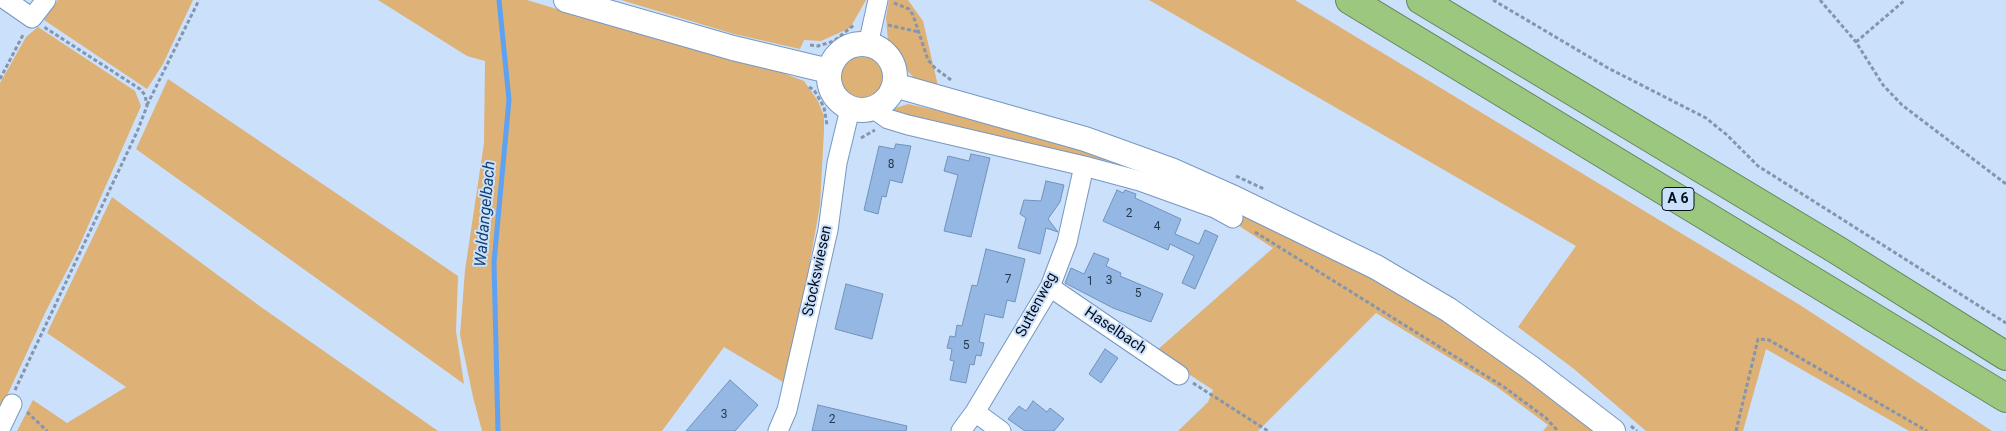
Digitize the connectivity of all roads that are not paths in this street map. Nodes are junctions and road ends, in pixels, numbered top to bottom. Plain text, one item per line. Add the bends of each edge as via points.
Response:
1 (6, 0) edge
2 (46, 0) edge
3 (566, 0) edge
4 (1350, 0) edge
5 (1420, 0) edge
6 (883, 1) edge
7 (868, 45) junction
8 (829, 71) junction
9 (894, 85) junction
10 (850, 109) junction
11 (881, 114) junction
12 (1084, 166) junction
13 (1233, 218) road end
14 (1050, 287) junction
15 (2006, 356) edge
16 (1180, 375) road end
17 (2006, 398) edge
18 (12, 404) road end
19 (975, 412) junction
20 (0, 429) edge
21 (778, 431) edge
22 (961, 431) edge
23 (1001, 431) edge
24 (1612, 431) edge

1 - 2 street via 32,18
3 - 8 street via 733,48
4 - 17 highway, A 6
5 - 15 highway, A 6 via 1837,250
6 - 7 street via 873,22
7 - 8 street via 850,46 840,52
7 - 9 street via 883,52 890,61
8 - 10 street via 830,90
9 - 11 street
9 - 24 street via 1086,139 1171,170 1243,202 1376,267 1442,306 1532,368
10 - 11 street
10 - 21 street, Stockswiesen via 837,163 828,230 787,410
11 - 12 street via 908,125
12 - 13 street via 1149,184 1215,208
12 - 14 street, Suttenweg via 1067,242
14 - 16 street, Haselbach
14 - 19 street, Suttenweg
18 - 20 street
19 - 22 street, Suttenweg
19 - 23 street

